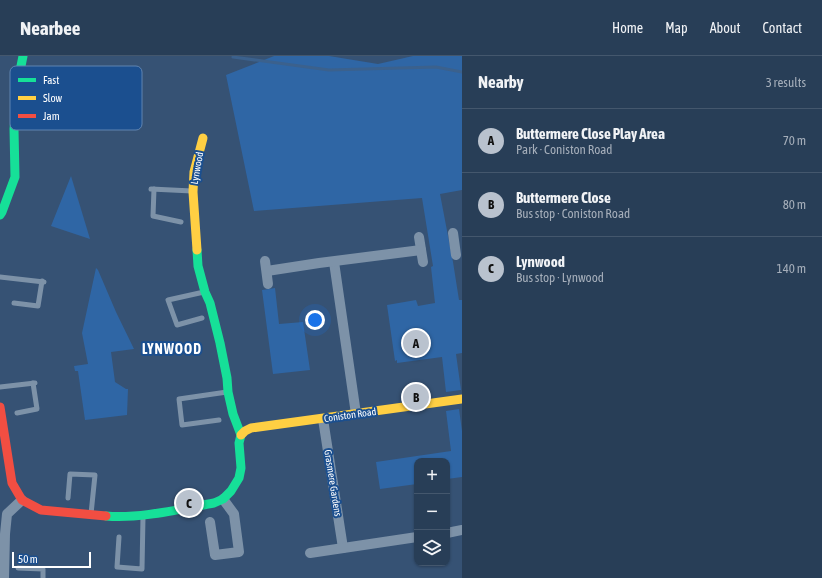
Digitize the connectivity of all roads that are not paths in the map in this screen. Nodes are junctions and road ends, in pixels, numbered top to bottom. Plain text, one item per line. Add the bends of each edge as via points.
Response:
1 (23, 56) edge
2 (22, 66) edge
3 (14, 130) edge
4 (203, 138) dead end
5 (193, 192) junction
6 (0, 215) edge
7 (182, 222) dead end
8 (453, 233) dead end
9 (419, 237) dead end
10 (458, 243) edge
11 (421, 250) junction
12 (456, 255) dead end
13 (334, 262) junction
14 (423, 262) dead end
15 (0, 277) edge
16 (268, 284) dead end
17 (205, 292) junction
18 (14, 303) dead end
19 (202, 318) dead end
20 (0, 387) edge
21 (228, 392) junction
22 (462, 399) edge
23 (0, 407) edge
24 (17, 413) dead end
25 (356, 414) junction
26 (323, 418) junction
27 (219, 420) dead end
28 (240, 435) junction
29 (68, 498) dead end
30 (223, 499) junction
31 (22, 500) junction
32 (4, 514) edge
33 (91, 514) junction
34 (142, 515) junction
35 (210, 522) dead end
36 (462, 530) edge
37 (450, 532) edge
38 (119, 537) dead end
39 (414, 537) edge
40 (343, 548) junction
41 (310, 553) dead end
42 (18, 568) dead end
43 (4, 578) edge
44 (43, 578) edge

1 - 2 street
3 - 6 street via 16,171
4 - 5 street, Lynwood via 194,172
5 - 7 lane via 152,189 153,216
5 - 17 street, Lynwood via 198,266
8 - 10 street
9 - 11 street
10 - 12 street
11 - 13 street
11 - 14 street
13 - 16 street via 266,266
13 - 25 street
15 - 18 lane via 43,282 38,306
17 - 19 lane via 168,300 176,325
17 - 21 street, Lynwood via 220,343
20 - 24 lane via 35,383 36,409
21 - 27 lane via 179,399 182,425
21 - 28 street, Lynwood
22 - 25 street, Coniston Road
23 - 31 street via 12,483
25 - 26 street, Coniston Road
26 - 28 street, Coniston Road via 251,428
26 - 40 street, Grasmere Gardens
28 - 30 street, Lynwood via 239,478
29 - 33 lane via 70,474 95,475
30 - 34 street via 207,505
30 - 35 street via 234,514 239,552 215,555
31 - 32 street
31 - 33 street via 41,510
32 - 43 street
33 - 34 street via 119,517
34 - 38 lane via 142,569 117,567
36 - 37 street
39 - 40 street
40 - 41 street
42 - 44 lane via 43,569

